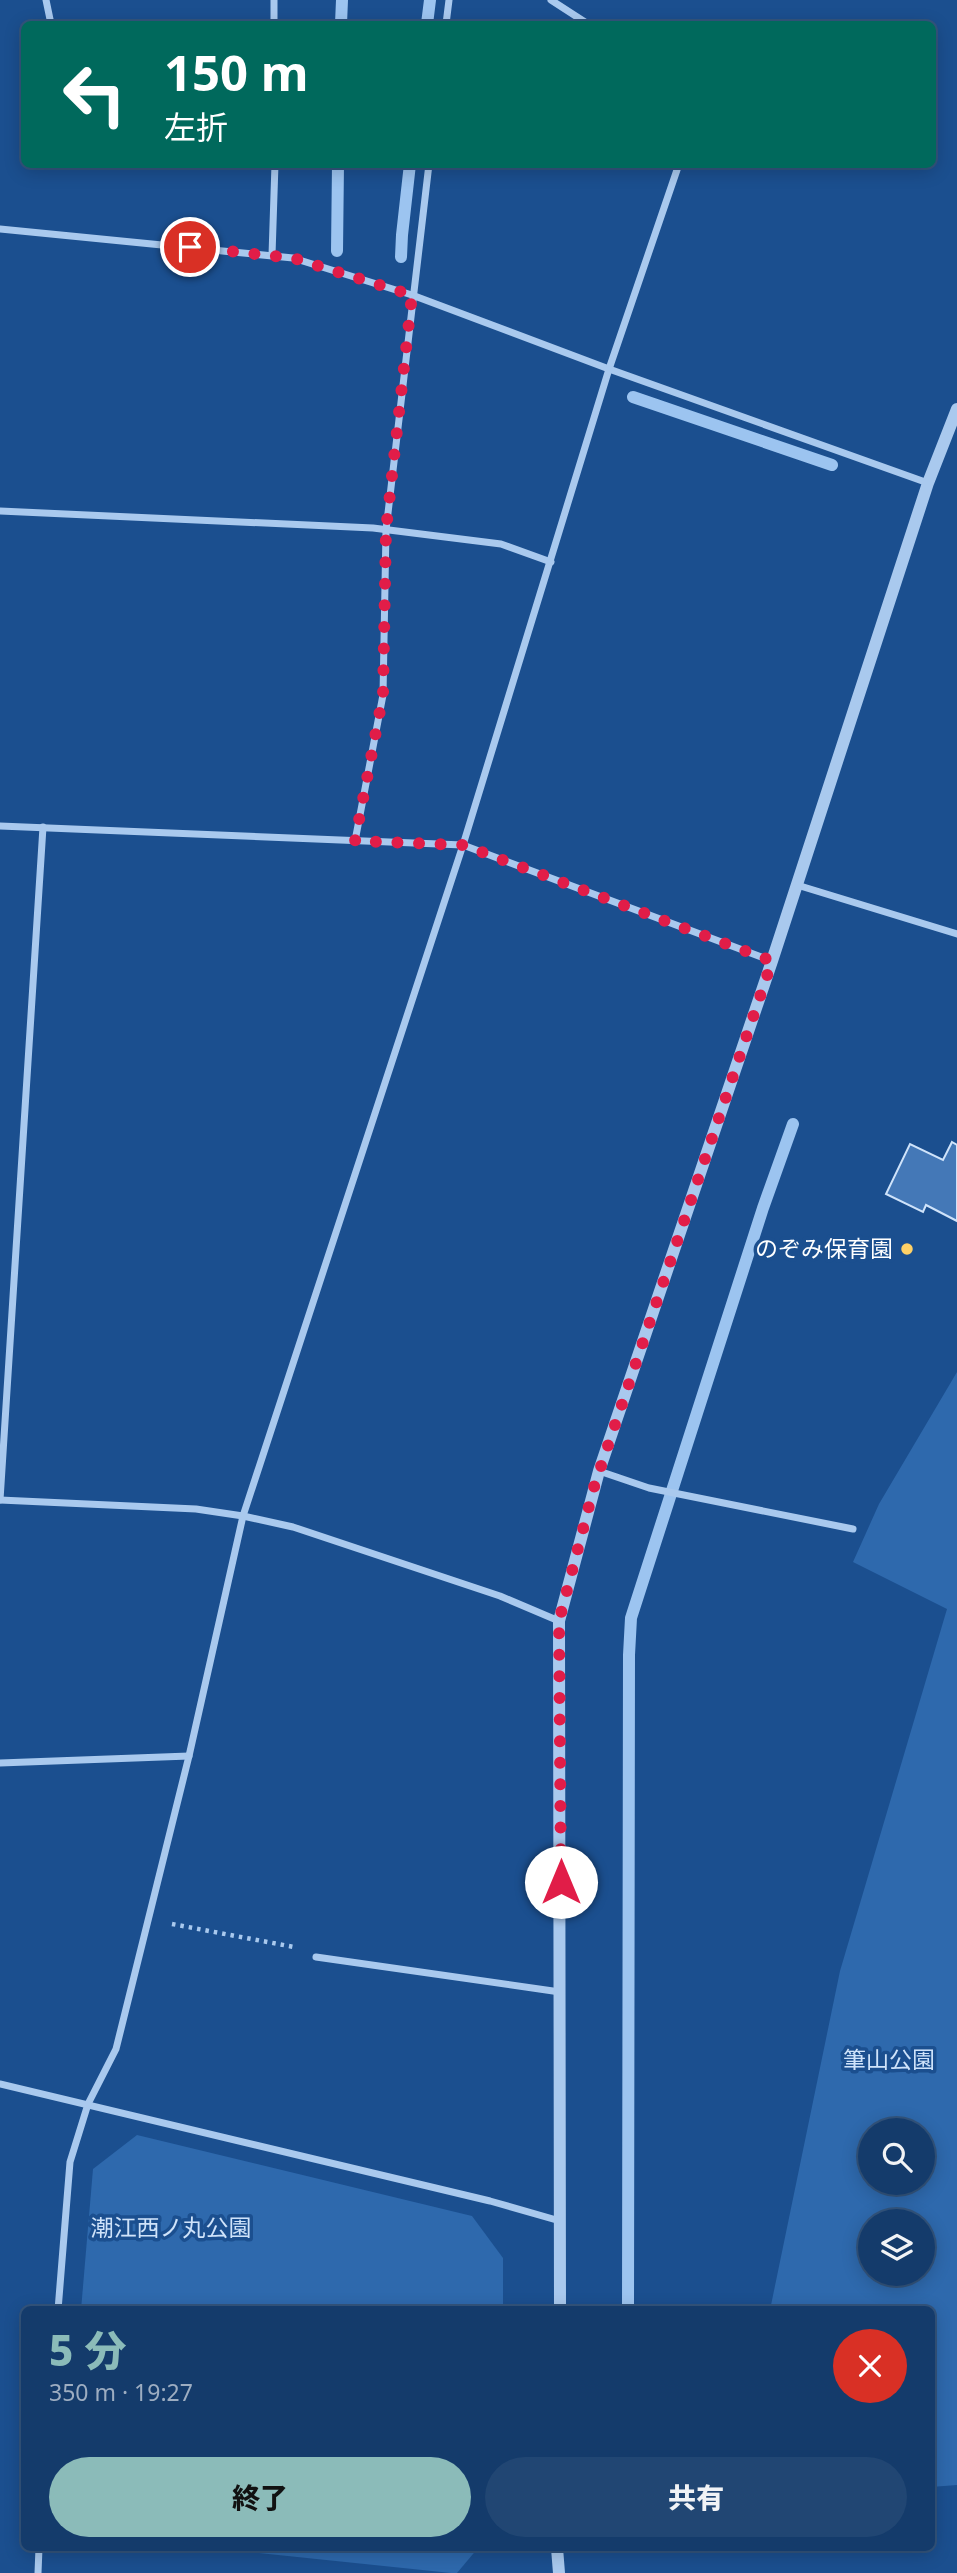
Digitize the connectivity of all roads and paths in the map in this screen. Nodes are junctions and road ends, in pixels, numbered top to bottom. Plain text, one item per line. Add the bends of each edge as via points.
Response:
1 (46, 0) edge
2 (274, 0) edge
3 (449, 0) edge
4 (551, 0) edge
5 (50, 21) edge
6 (274, 21) edge
7 (446, 21) edge
8 (583, 21) edge
9 (275, 168) edge
10 (428, 168) edge
11 (678, 168) edge
12 (0, 229) edge
13 (272, 255) junction
14 (412, 295) junction
15 (609, 369) junction
16 (957, 408) edge
17 (928, 484) junction
18 (0, 511) edge
19 (386, 530) junction
20 (551, 562) junction
21 (0, 826) edge
22 (43, 827) junction
23 (355, 841) junction
24 (463, 845) junction
25 (797, 885) junction
26 (957, 934) edge
27 (772, 961) junction
28 (599, 1471) junction
29 (0, 1500) edge
30 (243, 1516) junction
31 (853, 1529) dead end
32 (559, 1621) junction
33 (189, 1756) junction
34 (0, 1763) edge
35 (147, 1919) junction
36 (316, 1957) joint
37 (561, 1992) junction
38 (0, 2084) edge
39 (88, 2104) junction
40 (561, 2221) junction
41 (58, 2306) edge
42 (560, 2306) edge
43 (39, 2551) edge
44 (558, 2551) edge
45 (38, 2573) edge
46 (559, 2573) edge

1 - 5 street
2 - 6 street
3 - 7 street
4 - 8 street
9 - 13 street
10 - 14 street
11 - 15 street
12 - 13 street
13 - 14 street
14 - 15 street
14 - 19 street
15 - 17 street
15 - 20 street
16 - 17 street
17 - 25 street
18 - 19 street
19 - 20 street via 501,544
19 - 23 street via 383,695
20 - 24 street
21 - 22 street
22 - 23 street
22 - 29 street
23 - 24 street
24 - 27 street
24 - 30 street
25 - 26 street
25 - 27 street
27 - 28 street
28 - 31 street via 649,1488
28 - 32 street
29 - 30 street via 196,1509
30 - 32 street via 319,1535 500,1596
30 - 33 street
32 - 37 street
33 - 34 street
33 - 35 street
35 - 36 path via 309,1950
35 - 39 street via 116,2049
36 - 37 street
37 - 40 street
38 - 39 street
39 - 40 street
39 - 41 street via 70,2162
40 - 42 street
43 - 45 street
44 - 46 street

